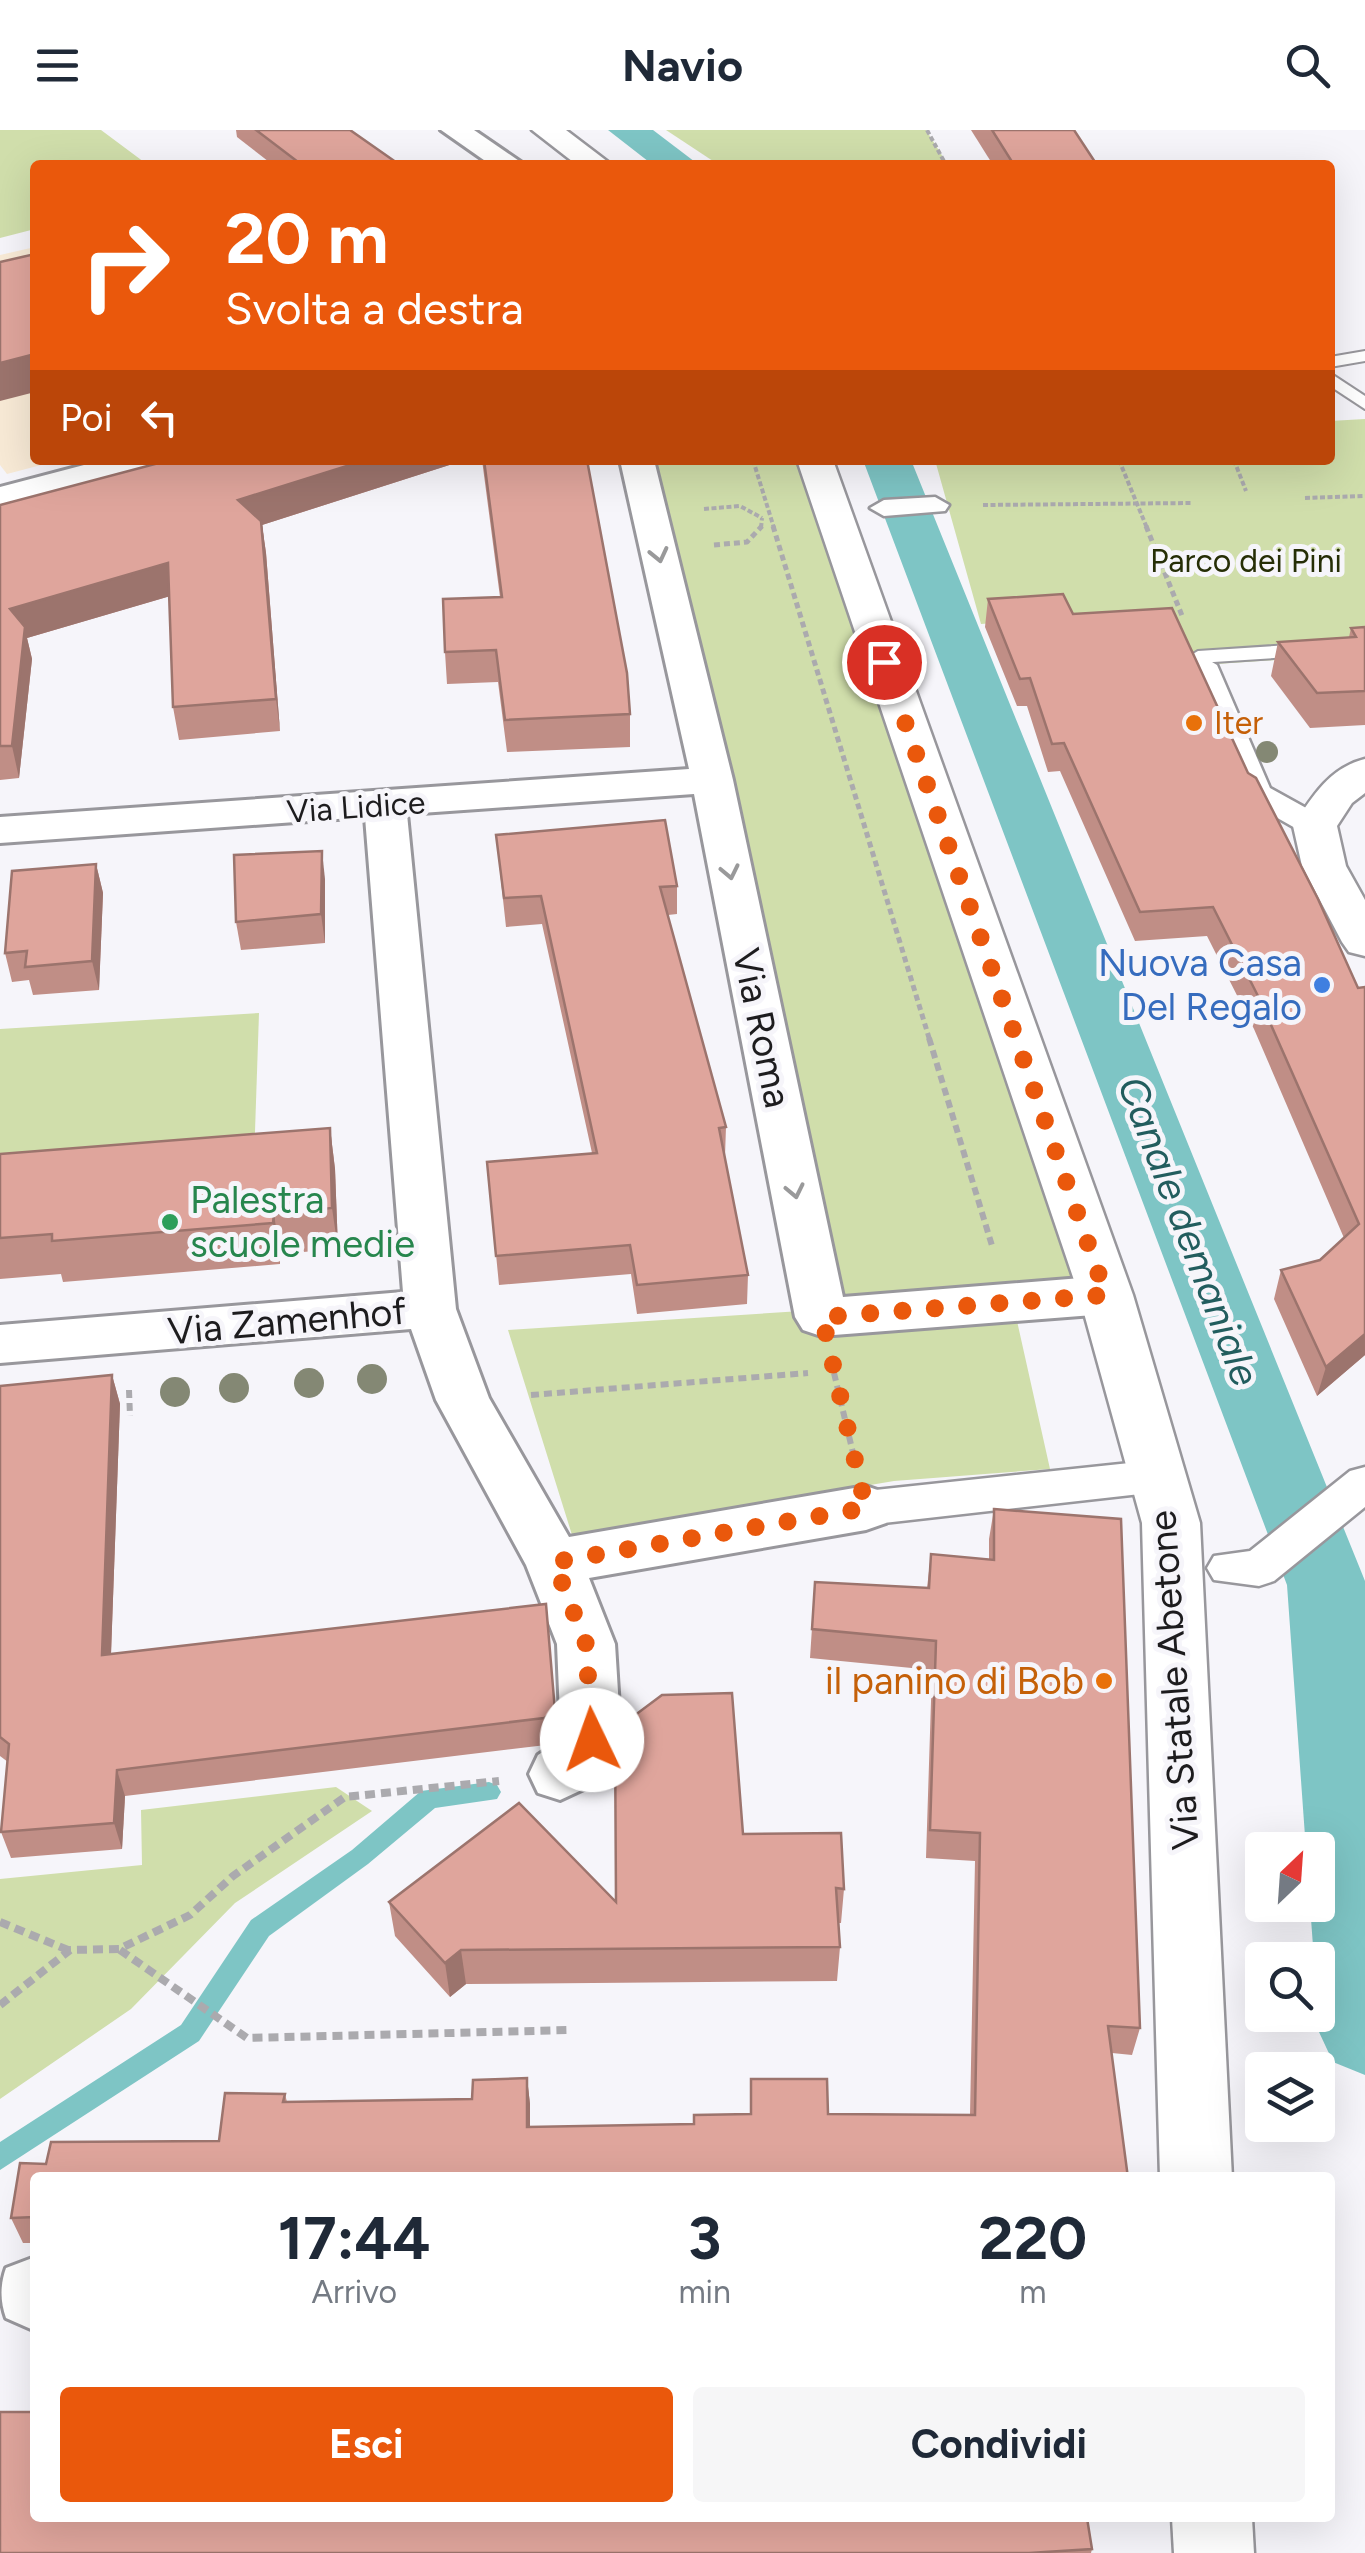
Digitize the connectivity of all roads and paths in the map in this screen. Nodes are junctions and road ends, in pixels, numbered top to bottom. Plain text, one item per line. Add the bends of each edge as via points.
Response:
1 (456, 130) edge
2 (547, 130) edge
3 (927, 130) edge
4 (503, 160) edge
5 (590, 160) edge
6 (943, 160) edge
7 (1365, 356) edge
8 (1335, 361) edge
9 (1335, 383) edge
10 (1365, 404) edge
11 (123, 465) edge
12 (639, 465) edge
13 (754, 465) edge
14 (817, 465) edge
15 (1121, 465) edge
16 (1236, 465) edge
17 (1246, 491) dead end
18 (1365, 496) edge
19 (0, 498) edge
20 (1306, 498) dead end
21 (1136, 503) junction
22 (1192, 503) dead end
23 (935, 505) dead end
24 (982, 505) dead end
25 (884, 508) dead end
26 (697, 511) dead end
27 (766, 518) junction
28 (706, 544) dead end
29 (1365, 646) edge
30 (1200, 661) junction
31 (1365, 772) edge
32 (712, 780) junction
33 (385, 806) junction
34 (1315, 826) junction
35 (0, 830) edge
36 (1365, 942) edge
37 (1106, 1295) junction
38 (1006, 1304) junction
39 (430, 1309) junction
40 (822, 1317) junction
41 (0, 1344) edge
42 (834, 1371) junction
43 (463, 1400) junction
44 (1158, 1476) junction
45 (1360, 1488) edge
46 (866, 1508) junction
47 (554, 1562) junction
48 (1244, 1568) dead end
49 (560, 1774) joint
50 (0, 1922) edge
51 (118, 1949) junction
52 (70, 1950) junction
53 (0, 2005) edge
54 (571, 2030) dead end
55 (1196, 2172) edge
56 (1212, 2522) edge
57 (1214, 2553) edge

1 - 4 street
2 - 5 main road
3 - 6 path
7 - 8 lane
9 - 10 lane
11 - 19 street
12 -> 32 street, Via Roma
13 - 27 path
14 - 37 main road, Via Statale Abetone
15 - 21 path
16 - 17 path
18 - 20 path
21 - 22 path
21 - 24 path
21 - 30 path
23 - 25 street
26 - 27 path via 740,506
27 - 28 path via 756,540
27 - 38 path
29 - 30 lane
30 - 34 street via 1257,794
31 - 34 main road via 1336,794
32 - 33 street, Via Lidice
32 -> 40 street, Via Roma
33 - 35 street, Via Lidice
33 - 39 street, Via Zamenhof
34 - 36 main road via 1324,866
37 - 38 street
37 - 44 main road, Via Statale Abetone
38 - 40 street
39 - 41 street, Via Zamenhof
39 - 43 street
40 - 42 path
42 - 43 path
42 - 46 path
43 - 47 street
44 - 46 street
44 - 55 main road, Via Statale Abetone via 1175,1566
45 - 48 street
46 - 47 street
47 - 49 street via 586,1644 592,1740 581,1762
49 - 51 path via 345,1797 232,1876 190,1914
50 - 52 path
51 - 52 path
51 - 54 path via 247,2038
52 - 53 path
56 - 57 main road

